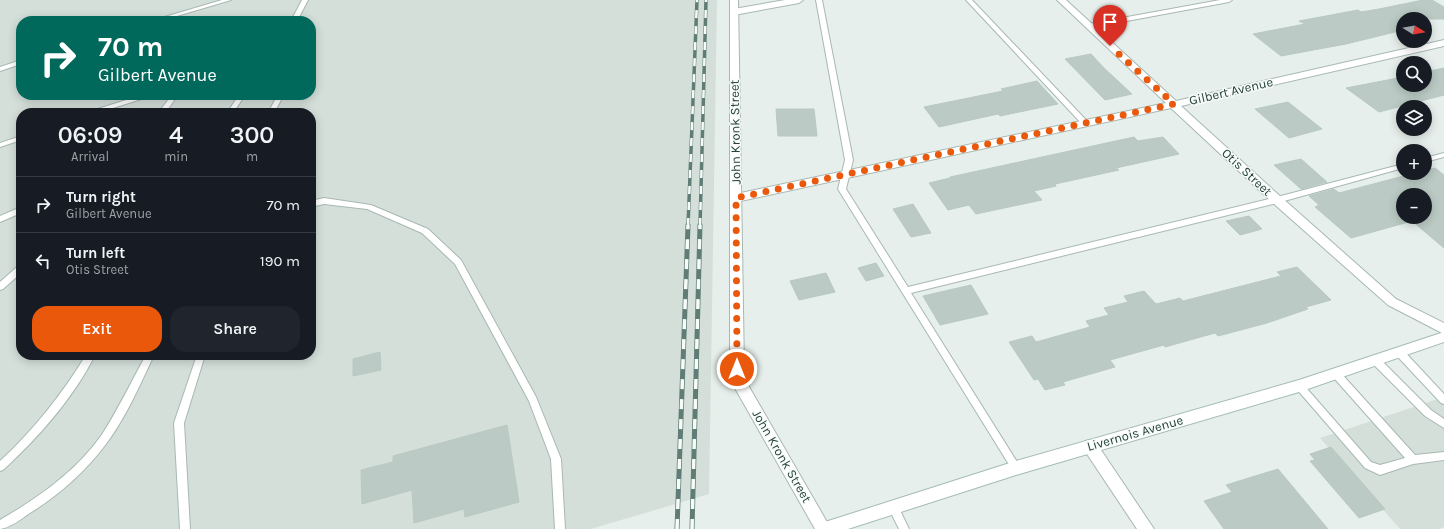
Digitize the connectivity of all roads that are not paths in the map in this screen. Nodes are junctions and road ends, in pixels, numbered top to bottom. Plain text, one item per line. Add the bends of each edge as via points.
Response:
1 (228, 0) edge
2 (305, 0) edge
3 (734, 0) edge
4 (799, 0) edge
5 (819, 0) edge
6 (969, 0) edge
7 (1061, 0) edge
8 (1229, 0) edge
9 (734, 12) junction
10 (172, 16) edge
11 (297, 16) edge
12 (1089, 26) junction
13 (1444, 43) edge
14 (16, 64) edge
15 (0, 69) edge
16 (133, 100) edge
17 (171, 100) edge
18 (1174, 104) junction
19 (106, 108) edge
20 (165, 108) edge
21 (1084, 122) junction
22 (16, 140) edge
23 (0, 145) edge
24 (1444, 155) edge
25 (1432, 158) edge
26 (1396, 168) edge
27 (846, 175) junction
28 (736, 198) junction
29 (1277, 200) junction
30 (316, 203) edge
31 (16, 212) edge
32 (0, 219) edge
33 (16, 273) edge
34 (0, 287) edge
35 (906, 291) junction
36 (1444, 335) edge
37 (1399, 352) junction
38 (88, 360) edge
39 (147, 360) edge
40 (199, 360) edge
41 (1375, 360) junction
42 (1336, 374) junction
43 (1299, 386) junction
44 (1444, 400) edge
45 (1444, 424) edge
46 (1090, 446) junction
47 (1444, 456) edge
48 (1413, 460) junction
49 (0, 467) edge
50 (1016, 468) junction
51 (893, 507) junction
52 (0, 525) edge
53 (185, 529) edge
54 (560, 529) edge
55 (824, 529) edge
56 (904, 529) edge
57 (1146, 529) edge

1 - 10 lane
2 - 11 lane
3 - 9 street, John Kronk Street
4 - 9 street
5 - 27 lane via 849,160
6 - 21 lane
7 - 12 street, Otis Street
8 - 12 lane
9 - 28 street, John Kronk Street
12 - 18 street, Otis Street
13 - 18 street, Gilbert Avenue
14 - 15 lane
16 - 19 lane
17 - 20 lane
18 - 21 street, Gilbert Avenue
18 - 29 street, Otis Street
21 - 27 street, Gilbert Avenue
22 - 23 lane
24 - 25 lane
26 - 29 lane
27 - 28 street, Gilbert Avenue
27 - 35 lane via 842,189
28 - 55 street, John Kronk Street via 737,369 741,386
29 - 35 lane
29 - 36 street, Otis Street via 1392,302
30 - 54 lane via 324,201 368,207 425,231 458,262 534,400 556,459
31 - 32 lane
33 - 34 lane
35 - 50 lane
36 - 37 street, Livernois Avenue
37 - 41 street, Livernois Avenue
37 - 44 lane
38 - 49 lane via 56,406
39 - 52 lane via 114,424 88,458 60,486 28,510
40 - 53 lane via 179,423
41 - 42 street, Livernois Avenue
41 - 45 lane via 1428,413
42 - 43 street, Livernois Avenue
42 - 48 lane
43 - 46 street, Livernois Avenue
43 - 48 lane via 1368,465 1380,470
46 - 50 street, Livernois Avenue
46 - 57 street
47 - 48 lane
50 - 51 street, Livernois Avenue
51 - 55 street, Livernois Avenue
51 - 56 lane

